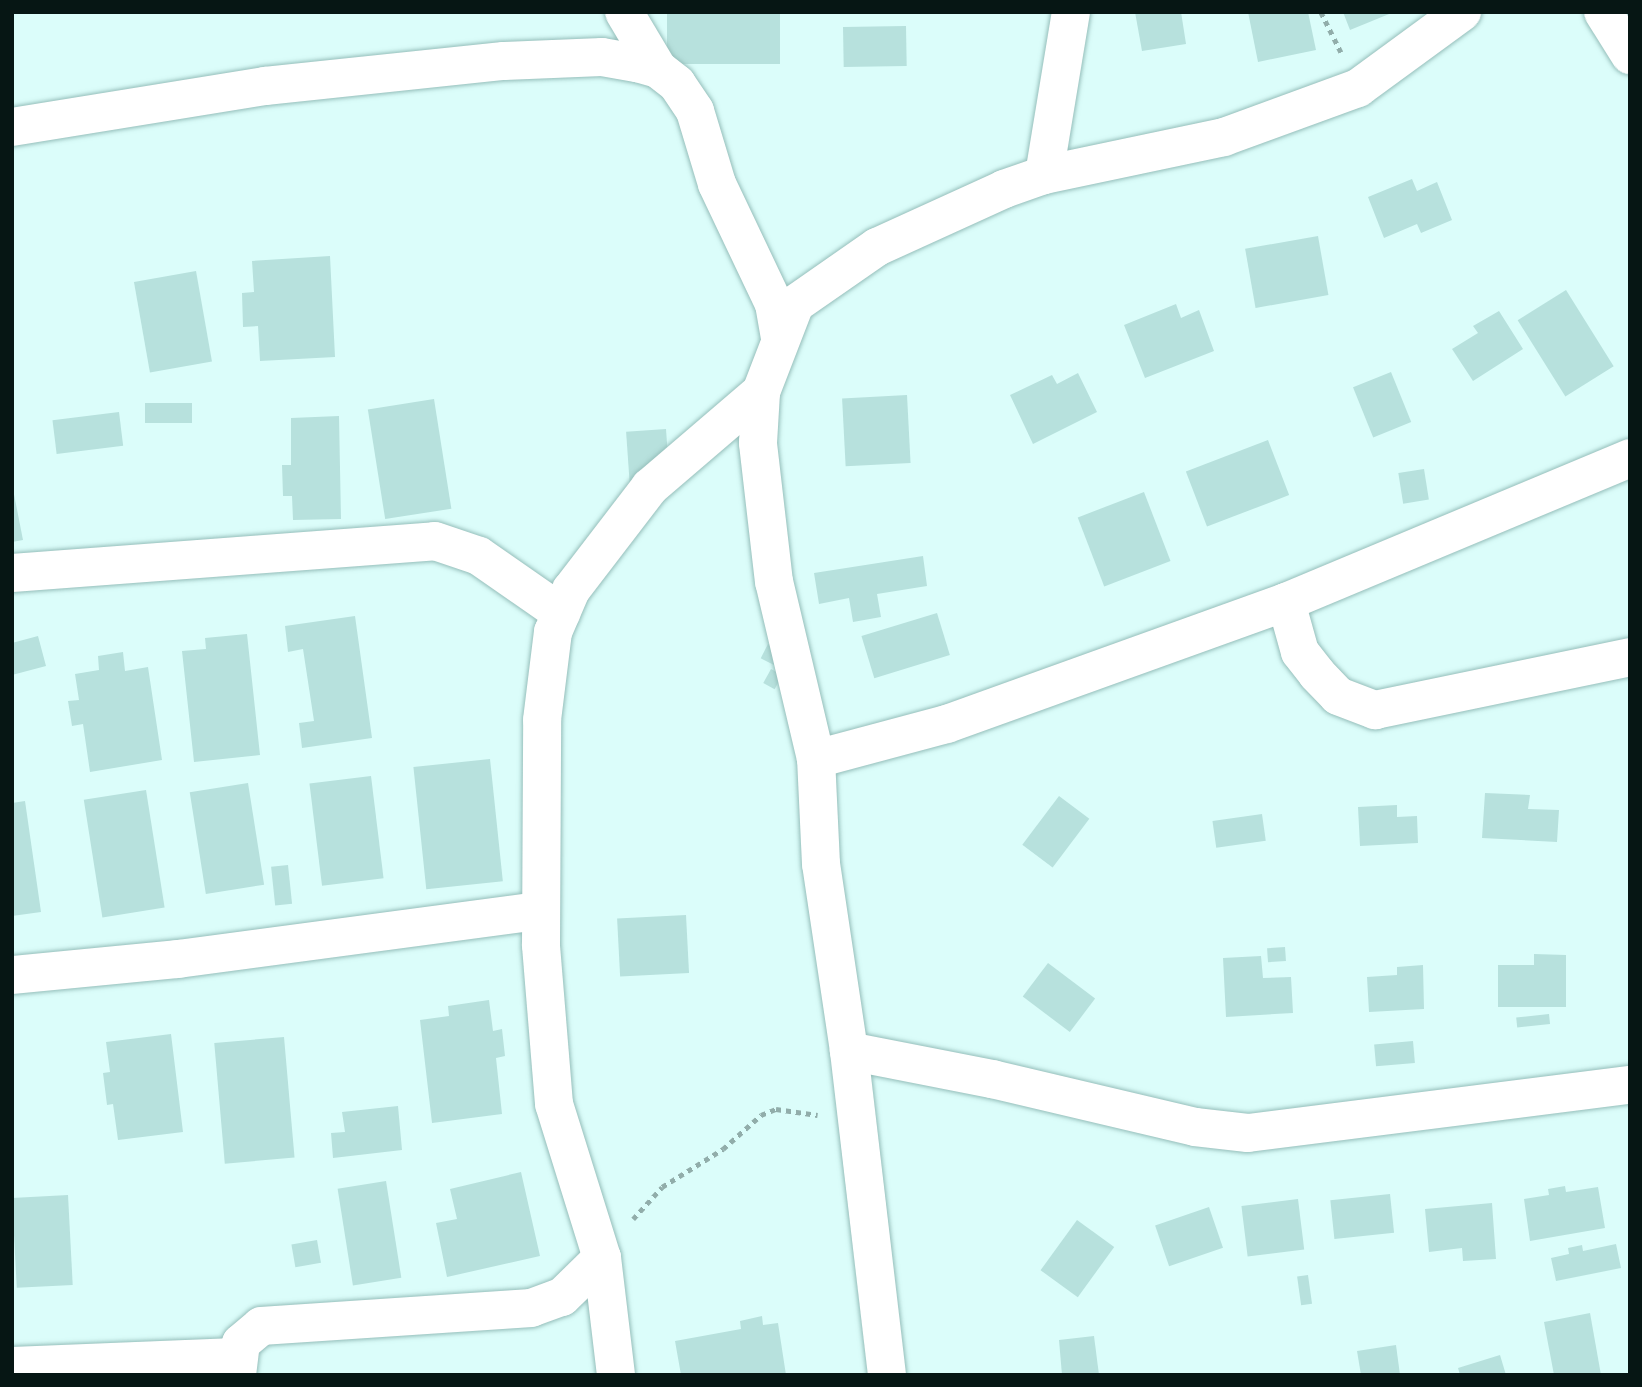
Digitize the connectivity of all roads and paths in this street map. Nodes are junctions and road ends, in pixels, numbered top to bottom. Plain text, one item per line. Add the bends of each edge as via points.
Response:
1 (624, 12) edge
2 (1071, 12) edge
3 (1462, 12) edge
4 (1603, 12) edge
5 (1630, 55) edge
6 (659, 69) junction
7 (12, 128) edge
8 (1044, 175) junction
9 (780, 337) junction
10 (761, 392) junction
11 (1630, 458) edge
12 (12, 573) edge
13 (1286, 602) junction
14 (561, 613) junction
15 (1630, 657) edge
16 (816, 759) junction
17 (540, 911) junction
18 (12, 975) edge
19 (849, 1051) junction
20 (1630, 1085) edge
21 (852, 1091) junction
22 (602, 1258) junction
23 (12, 1366) edge
24 (237, 1366) edge
25 (617, 1375) edge
26 (887, 1375) edge

1 - 6 street
2 - 8 street
3 - 8 street via 1358,88 1224,137
4 - 5 street
6 - 7 street via 602,57 504,61 265,86
6 - 9 street via 677,84 695,111 716,184 774,304
8 - 9 street via 877,247 835,272 795,304
9 - 10 street
10 - 14 street via 650,487 585,571
10 - 16 street via 758,443 774,582
11 - 13 street
12 - 14 street via 435,541 479,556
13 - 15 street via 1300,652 1317,674 1338,696 1375,710
13 - 16 street via 947,724
14 - 17 street via 553,632 542,720
16 - 19 street via 821,864
17 - 18 street via 178,959
17 - 22 street via 554,1104
19 - 20 street via 1195,1127 1248,1133
19 - 21 street
21 - 22 path via 816,1115 776,1109 755,1119 723,1149 662,1187
21 - 26 street
22 - 24 street via 562,1297 531,1308 261,1326 250,1331
22 - 25 street
23 - 24 street

